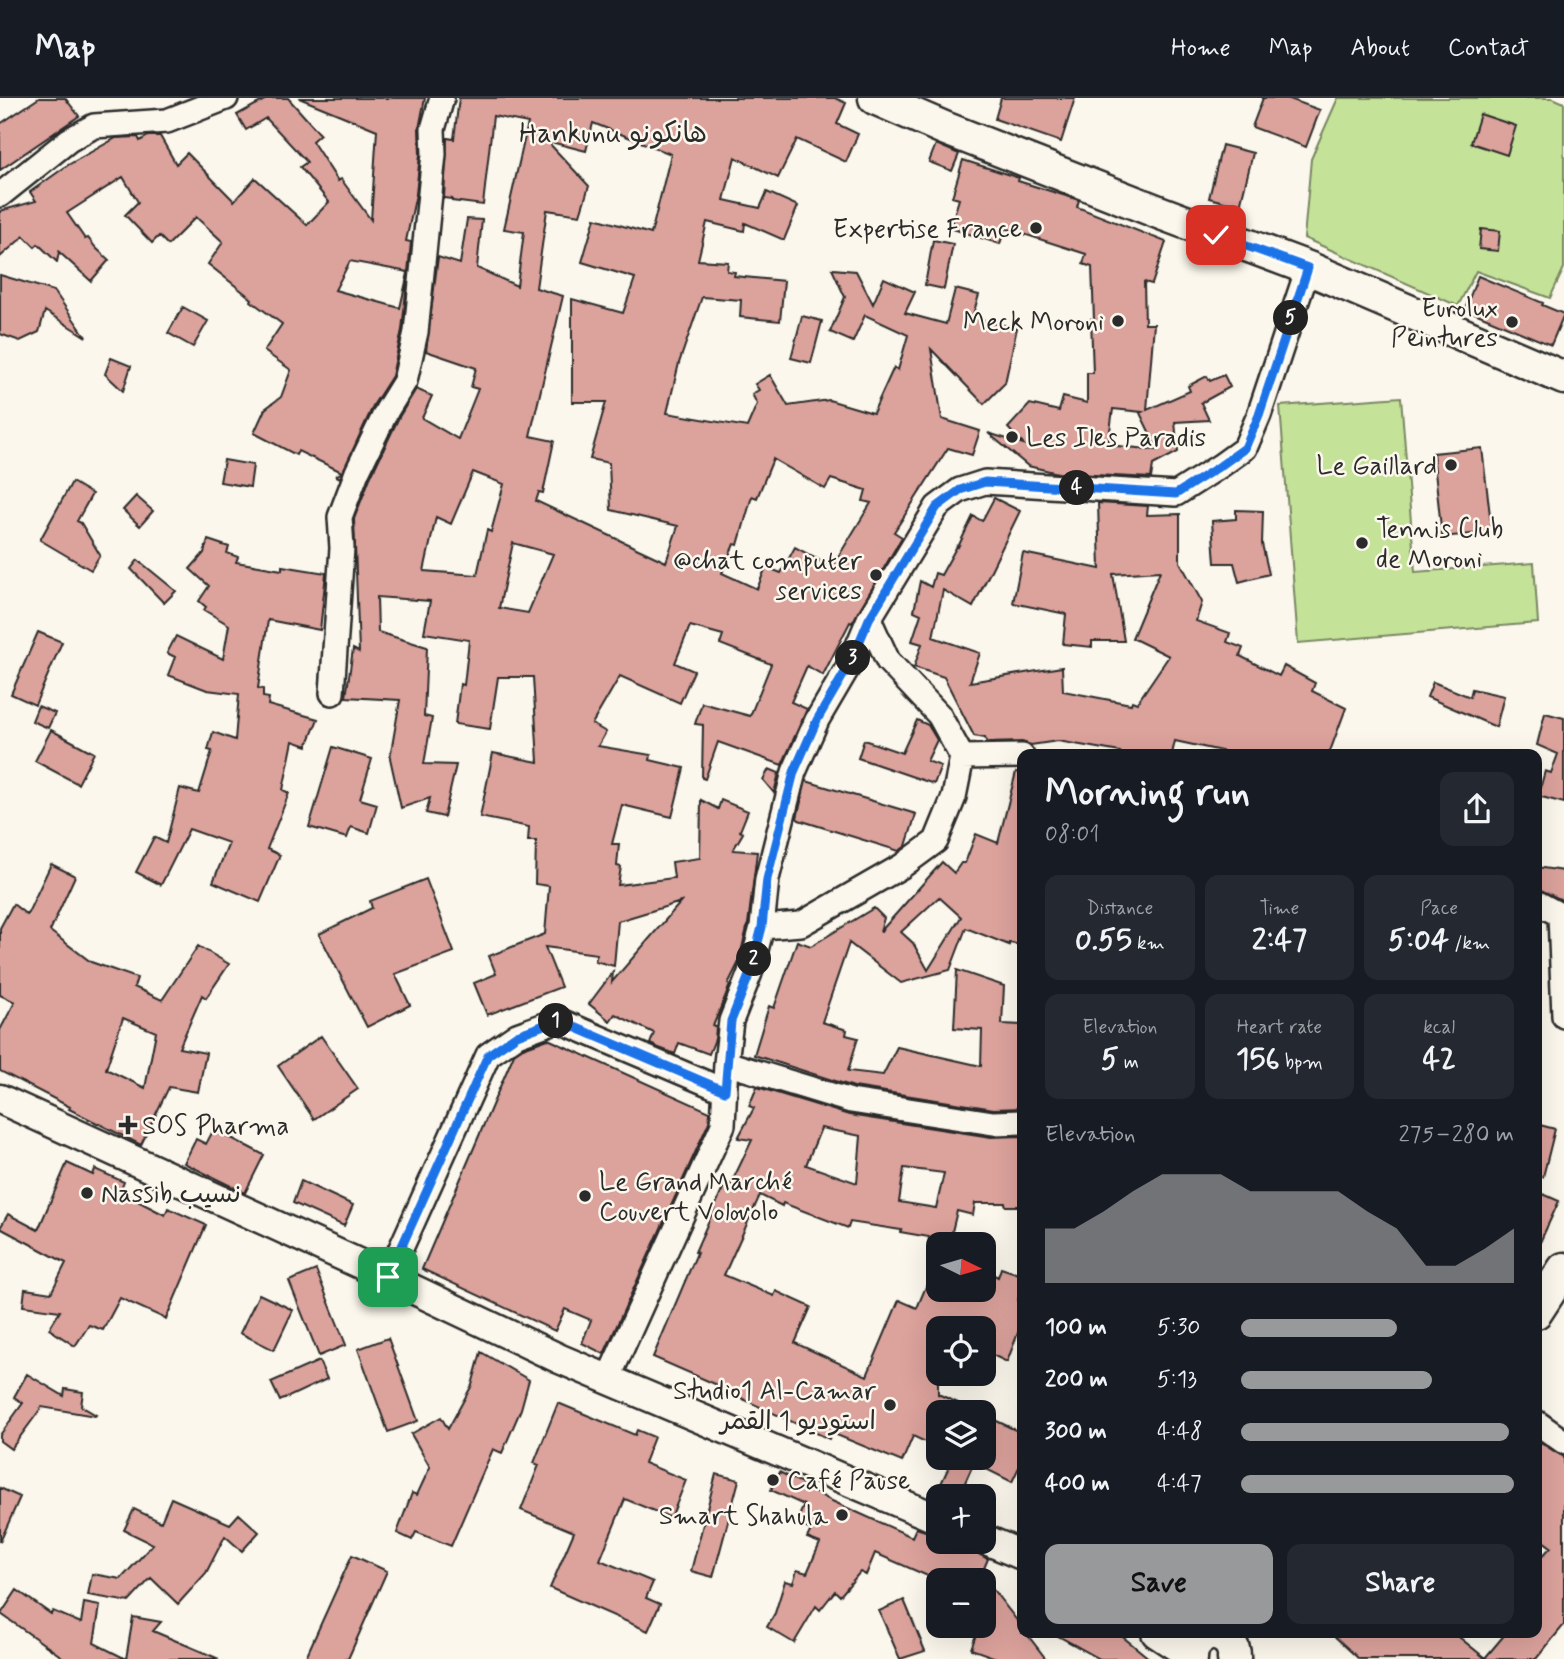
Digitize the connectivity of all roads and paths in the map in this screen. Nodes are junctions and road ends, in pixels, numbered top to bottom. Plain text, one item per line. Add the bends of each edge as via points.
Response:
1 (226, 98) edge
2 (442, 98) edge
3 (875, 98) edge
4 (0, 195) edge
5 (1308, 268) junction
6 (1564, 378) edge
7 (869, 619) junction
8 (332, 693) dead end
9 (1017, 756) edge
10 (962, 757) junction
11 (1542, 905) edge
12 (762, 927) junction
13 (1564, 1016) edge
14 (726, 1063) junction
15 (725, 1091) junction
16 (0, 1099) edge
17 (1017, 1122) edge
18 (1564, 1269) edge
19 (388, 1277) junction
20 (1542, 1303) edge
21 (608, 1379) junction
22 (1542, 1426) edge
23 (1564, 1442) edge
24 (926, 1515) edge
25 (996, 1544) edge
26 (1017, 1553) edge
27 (1179, 1638) edge
28 (1217, 1646) edge

1 - 4 street via 167,121 94,126 69,140
2 - 8 street via 433,129 416,332 405,381 363,459 340,517
3 - 5 main road
5 - 6 main road
5 - 7 street via 1245,448 1176,494 985,482 960,490 937,507
7 - 10 street via 887,661 939,715
7 - 12 street via 794,772 767,879
9 - 10 street
10 - 12 street via 954,797 936,841 801,924
11 - 13 street via 1560,915
12 - 14 street via 731,1021
14 - 15 street
14 - 17 street via 851,1101 993,1124
15 - 19 street via 558,1020 517,1035 488,1055
15 - 21 street via 723,1125
16 - 19 street
18 - 20 main road
19 - 21 street
21 - 24 street
22 - 23 street
25 - 26 street
27 - 28 street

